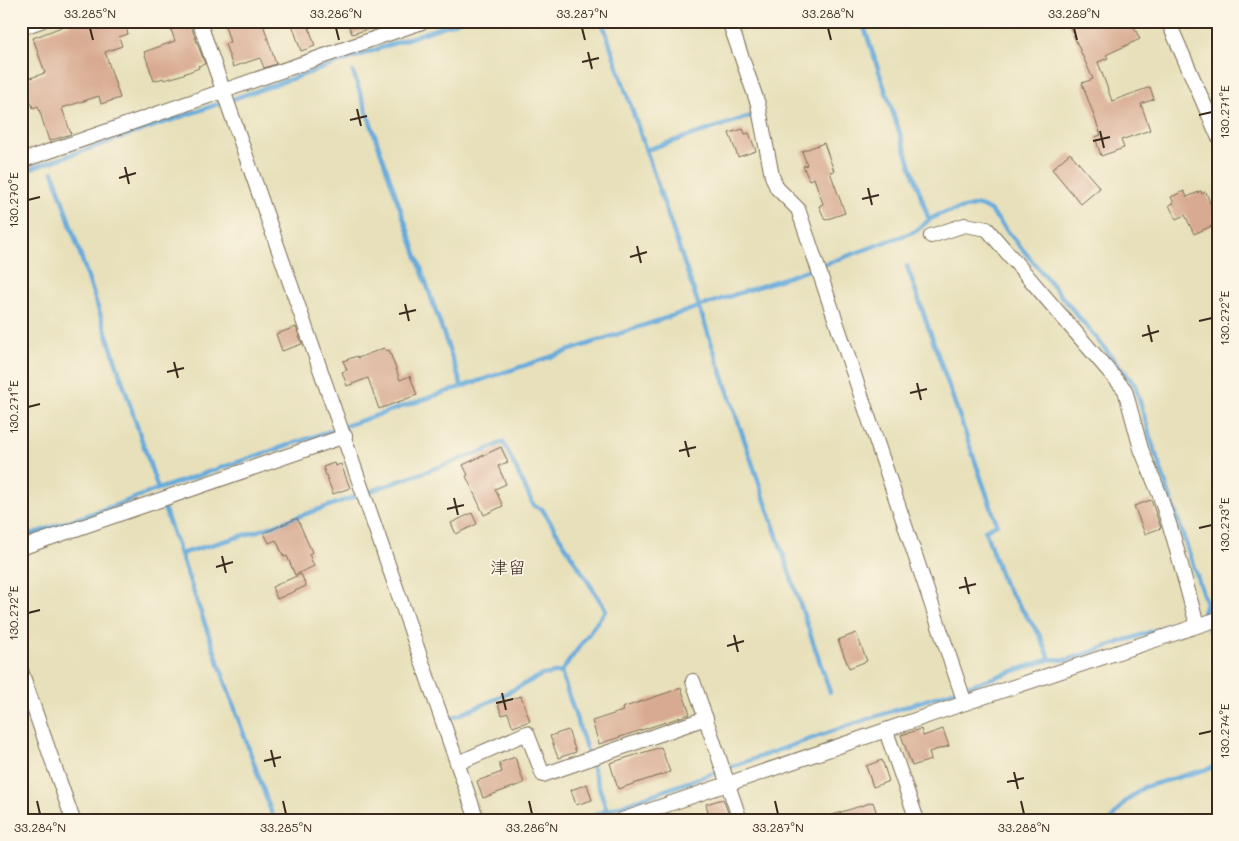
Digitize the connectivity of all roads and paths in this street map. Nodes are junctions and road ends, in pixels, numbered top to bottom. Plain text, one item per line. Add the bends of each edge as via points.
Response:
1 (41, 21) edge
2 (199, 21) edge
3 (424, 21) edge
4 (729, 21) edge
5 (1168, 21) edge
6 (21, 28) edge
7 (225, 98) junction
8 (1218, 136) edge
9 (21, 160) edge
10 (936, 235) dead end
11 (343, 430) junction
12 (21, 548) edge
13 (1203, 620) edge
14 (21, 671) edge
15 (694, 681) dead end
16 (965, 703) junction
17 (706, 718) junction
18 (886, 731) junction
19 (458, 762) junction
20 (727, 781) junction
21 (73, 820) edge
22 (478, 820) edge
23 (622, 820) edge
24 (740, 820) edge
25 (917, 820) edge

1 - 6 street
2 - 7 street
3 - 7 street
4 - 16 street via 758,104 772,176 777,188 798,209
5 - 8 street
7 - 9 street
7 - 11 street
10 - 13 street via 965,225 987,229 1125,390 1141,449
11 - 12 street
11 - 19 street
13 - 16 street
14 - 21 street
15 - 17 street
16 - 18 street
17 - 19 street via 543,775 527,733
17 - 20 street
18 - 20 street
18 - 25 street
19 - 22 street
20 - 23 street
20 - 24 street

